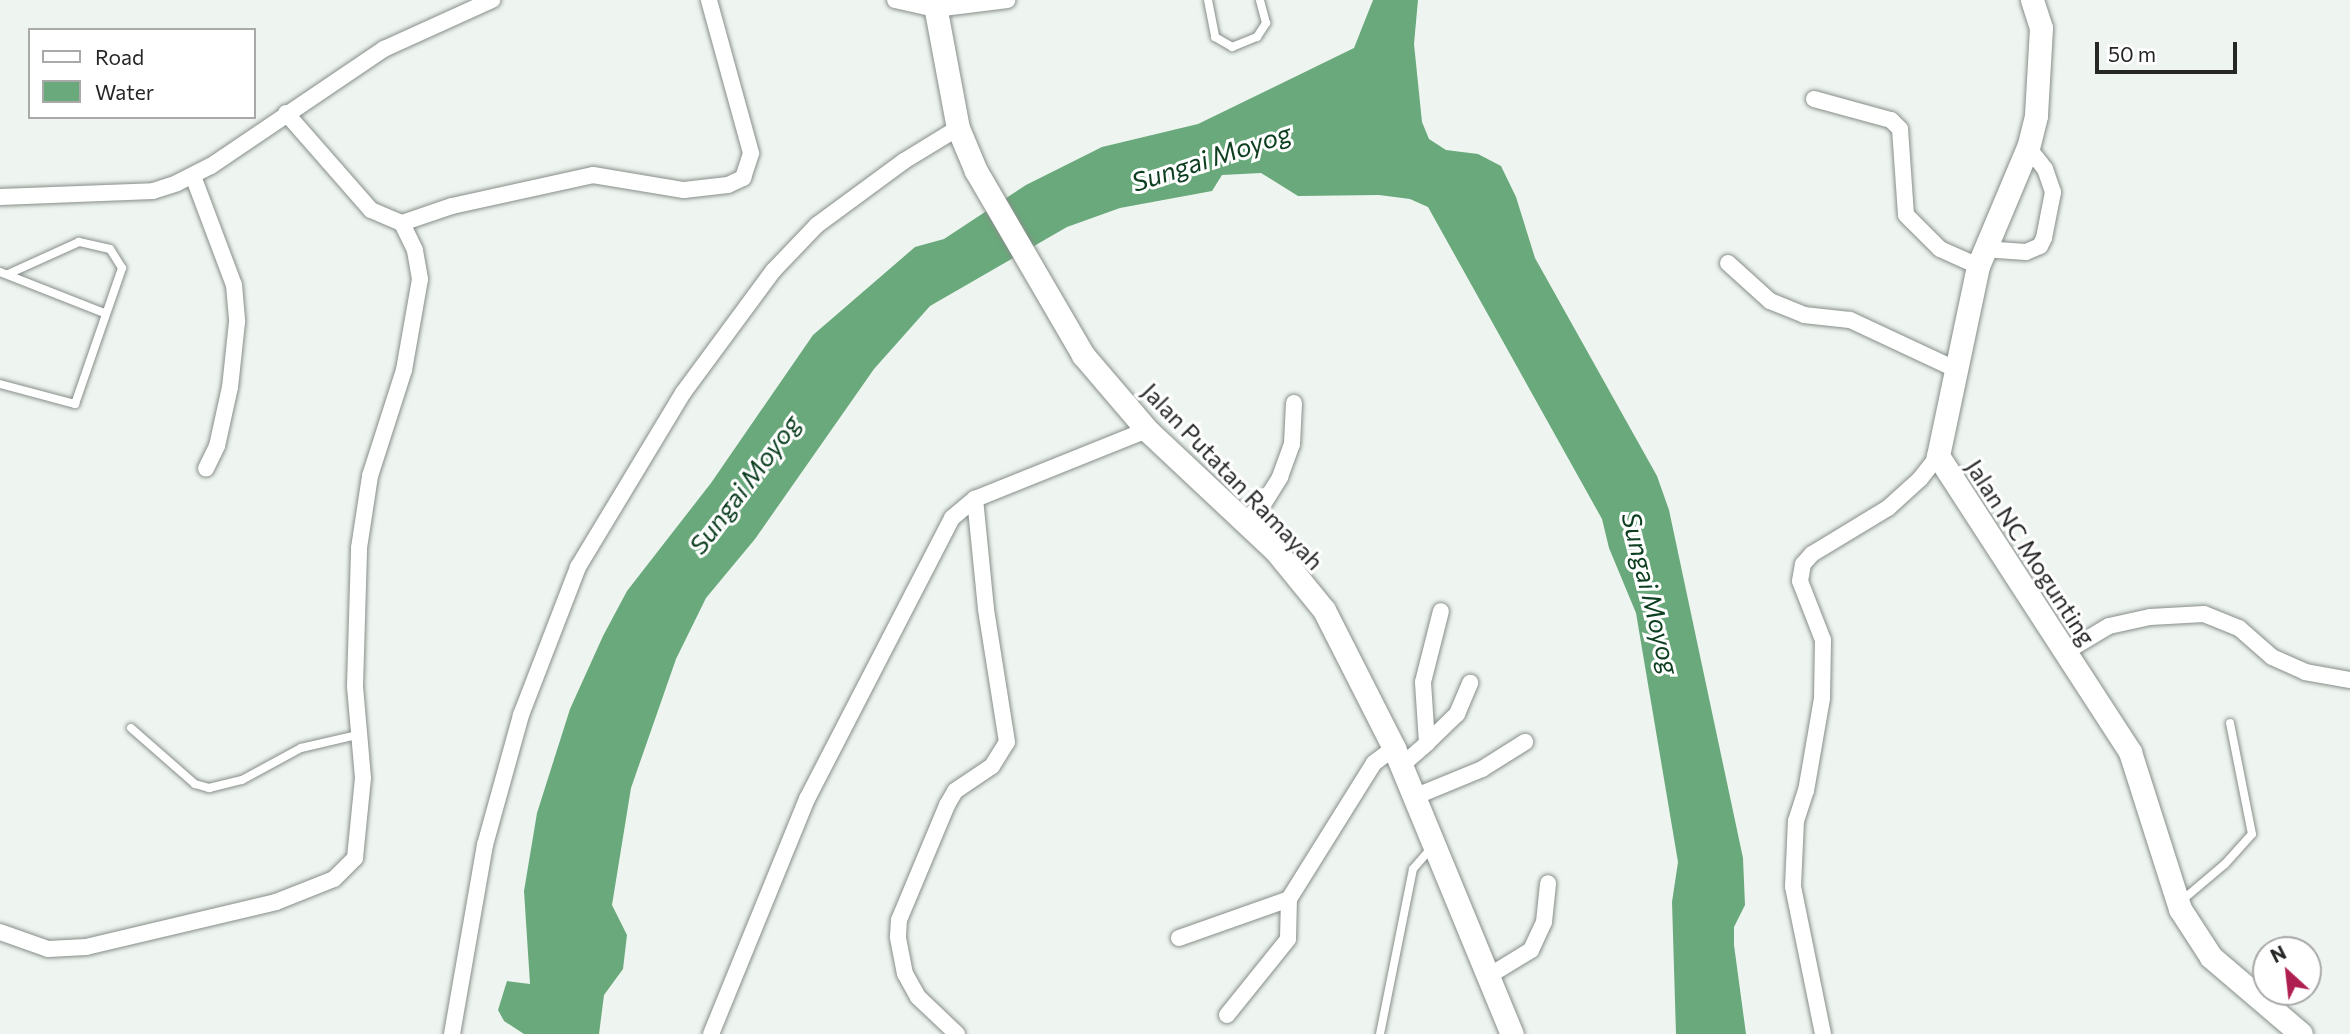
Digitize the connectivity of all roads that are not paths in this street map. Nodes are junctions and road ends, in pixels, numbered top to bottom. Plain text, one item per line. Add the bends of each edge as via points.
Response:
1 (492, 0) edge
2 (709, 0) edge
3 (895, 0) edge
4 (1007, 0) edge
5 (1208, 0) edge
6 (1260, 0) edge
7 (2032, 0) edge
8 (935, 4) edge
9 (1814, 99) dead end
10 (286, 113) junction
11 (957, 128) junction
12 (2028, 147) junction
13 (193, 176) junction
14 (0, 197) edge
15 (402, 223) junction
16 (1980, 258) junction
17 (1728, 263) dead end
18 (4, 273) edge
19 (104, 313) junction
20 (1956, 370) junction
21 (0, 384) edge
22 (1294, 403) dead end
23 (1147, 430) junction
24 (1938, 456) junction
25 (206, 469) dead end
26 (975, 499) junction
27 (1245, 520) junction
28 (1441, 611) dead end
29 (2064, 653) junction
30 (2350, 680) edge
31 (1470, 683) dead end
32 (2230, 723) dead end
33 (131, 727) dead end
34 (357, 735) junction
35 (1525, 742) dead end
36 (1427, 743) junction
37 (1398, 757) junction
38 (1414, 797) junction
39 (1434, 846) junction
40 (1548, 883) dead end
41 (1289, 899) junction
42 (2178, 904) junction
43 (0, 932) edge
44 (1179, 938) dead end
45 (1487, 977) junction
46 (1227, 1016) dead end
47 (452, 1034) edge
48 (711, 1034) edge
49 (957, 1034) edge
50 (1380, 1034) edge
51 (1512, 1034) edge
52 (1823, 1034) edge
53 (2301, 1034) edge

1 - 10 street via 384,49
2 - 15 street via 751,153 743,178 728,186 684,190 633,179 580,177 452,205
3 - 8 street
4 - 8 street
5 - 6 lane via 1215,37 1232,47 1257,37 1266,23
7 - 12 main road, Jalan NC Mogunting via 2041,28 2036,116
8 - 11 main road, Jalan Putatan Ramayah
9 - 16 street via 1891,120 1900,129 1906,215 1940,249
10 - 13 street
10 - 15 street via 370,210
11 - 23 main road, Jalan Putatan Ramayah via 976,171 1055,311 1083,355
11 - 47 street via 817,225 773,271 683,393 578,567 521,715 489,832
12 - 16 main road, Jalan NC Mogunting
12 - 16 street via 2045,169 2053,192 2040,246
13 - 14 street via 153,191
13 - 25 street via 234,285 237,322 228,399 217,446
15 - 34 street via 415,250 419,279 404,370 370,476 359,548
16 - 20 main road, Jalan NC Mogunting
17 - 20 street via 1770,301 1804,315 1850,320
18 - 19 lane
18 - 19 lane via 60,247 95,243 110,249 122,268
19 - 21 lane via 75,404
20 - 24 main road, Jalan NC Mogunting
22 - 27 street via 1292,444 1280,477 1264,503
23 - 26 street
23 - 27 main road, Jalan Putatan Ramayah
24 - 29 main road, Jalan NC Mogunting
24 - 52 street via 1888,508 1803,564 1800,581 1823,640 1822,686 1807,791 1796,821 1793,886
26 - 48 street via 952,519 935,544 807,799
26 - 49 street via 1007,742 992,766 955,791 947,805 899,920 898,937 905,974 918,997
27 - 37 main road, Jalan Putatan Ramayah via 1324,610
28 - 36 street via 1423,682
29 - 30 street via 2109,626 2150,617 2204,614 2239,628 2272,657 2305,672
29 - 42 main road, Jalan NC Mogunting via 2130,752
31 - 36 street via 1457,714
32 - 42 lane via 2252,834
33 - 34 lane via 195,784 209,788 242,779 301,748
34 - 43 street via 363,778 359,849 334,879 276,902 86,947 48,949
35 - 38 street via 1482,769
36 - 37 street
37 - 38 main road, Jalan Putatan Ramayah
37 - 41 street via 1374,762
38 - 39 main road, Jalan Putatan Ramayah
39 - 45 main road, Jalan Putatan Ramayah
39 - 50 lane via 1413,869
40 - 45 street via 1544,922 1531,950
41 - 44 street
41 - 46 street via 1288,939
42 - 53 main road, Jalan NC Mogunting via 2211,957
45 - 51 main road, Jalan Putatan Ramayah

